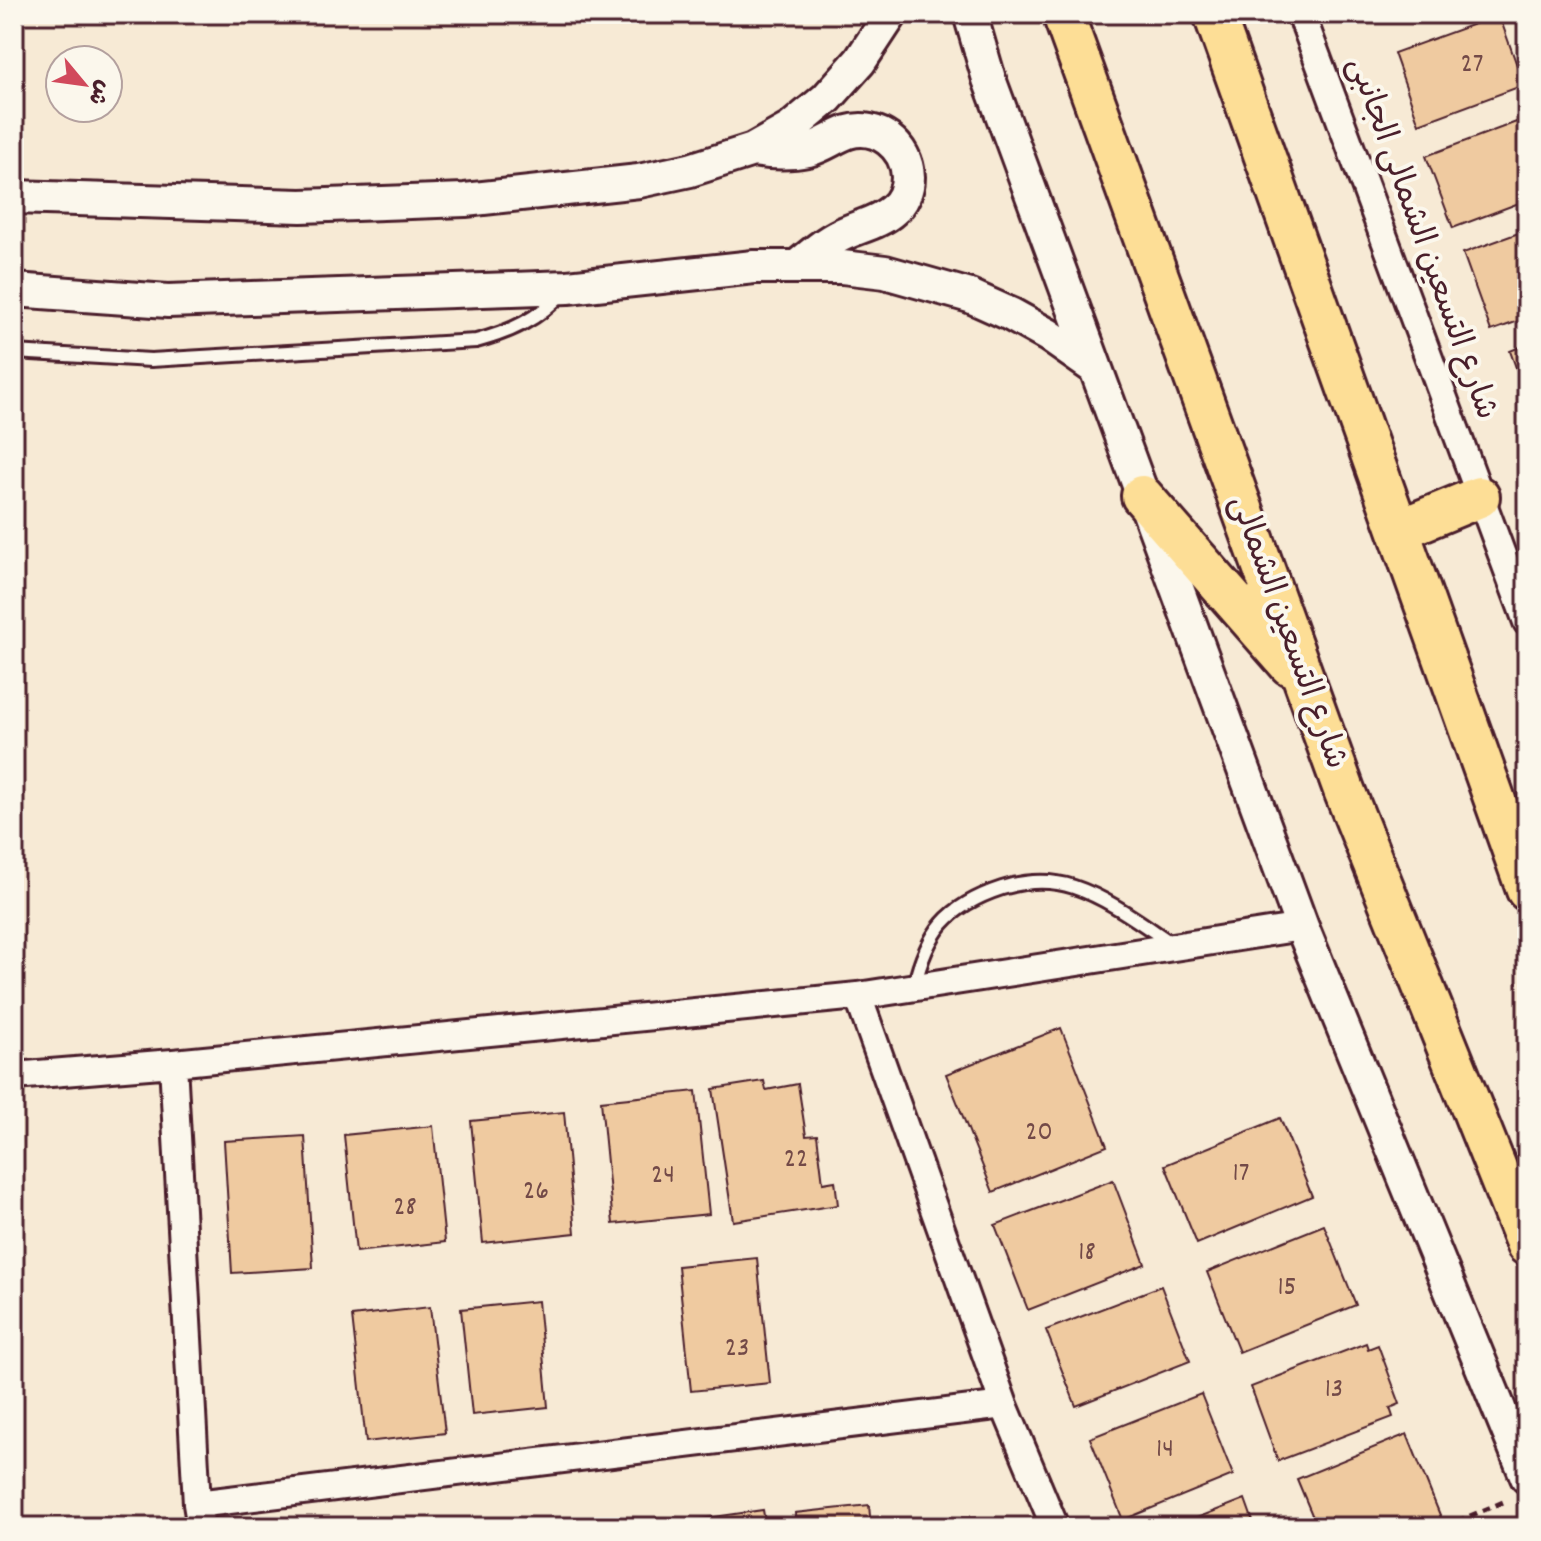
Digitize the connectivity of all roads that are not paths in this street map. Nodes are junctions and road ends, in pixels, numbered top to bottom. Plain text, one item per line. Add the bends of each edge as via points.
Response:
1 (891, 14) edge
2 (970, 14) edge
3 (1063, 14) edge
4 (1214, 14) edge
5 (1301, 14) edge
6 (753, 150) junction
7 (14, 197) edge
8 (798, 266) junction
9 (568, 287) junction
10 (14, 290) edge
11 (14, 352) edge
12 (1095, 368) junction
13 (1142, 496) junction
14 (1479, 497) junction
15 (1399, 530) junction
16 (1527, 622) edge
17 (1304, 681) junction
18 (1527, 890) edge
19 (1302, 927) junction
20 (1177, 947) junction
21 (914, 987) junction
22 (858, 996) junction
23 (173, 1063) junction
24 (14, 1076) edge
25 (1527, 1245) edge
26 (1004, 1405) junction
27 (1520, 1487) edge
28 (199, 1516) edge
29 (1055, 1527) edge

1 - 6 street via 827,98 790,129
2 - 12 street
3 - 17 main road, شارع التسعين الشمالى
4 - 15 main road
5 - 14 street, شارع التسعين الشمالى الجانبى
6 - 7 street via 639,181 465,200 301,206
6 - 8 street via 808,150 860,130 886,137 904,156 908,181 899,204 818,249
8 - 9 street
8 - 12 street via 885,272 970,296 1048,335
9 - 10 street via 168,301
9 - 11 lane via 520,326 476,341 151,360
12 - 13 street
13 - 17 main road
13 - 19 street
14 - 15 main road
14 - 16 street, شارع التسعين الشمالى الجانبى
15 - 18 main road
17 - 25 main road, شارع التسعين الشمالى
19 - 20 street
19 - 27 street
20 - 21 street
20 - 21 lane via 1094,894 1070,885 1013,884 975,897 945,919 925,948
21 - 22 street
22 - 23 street
22 - 26 street
23 - 24 street
23 - 28 street
26 - 28 street
26 - 29 street

